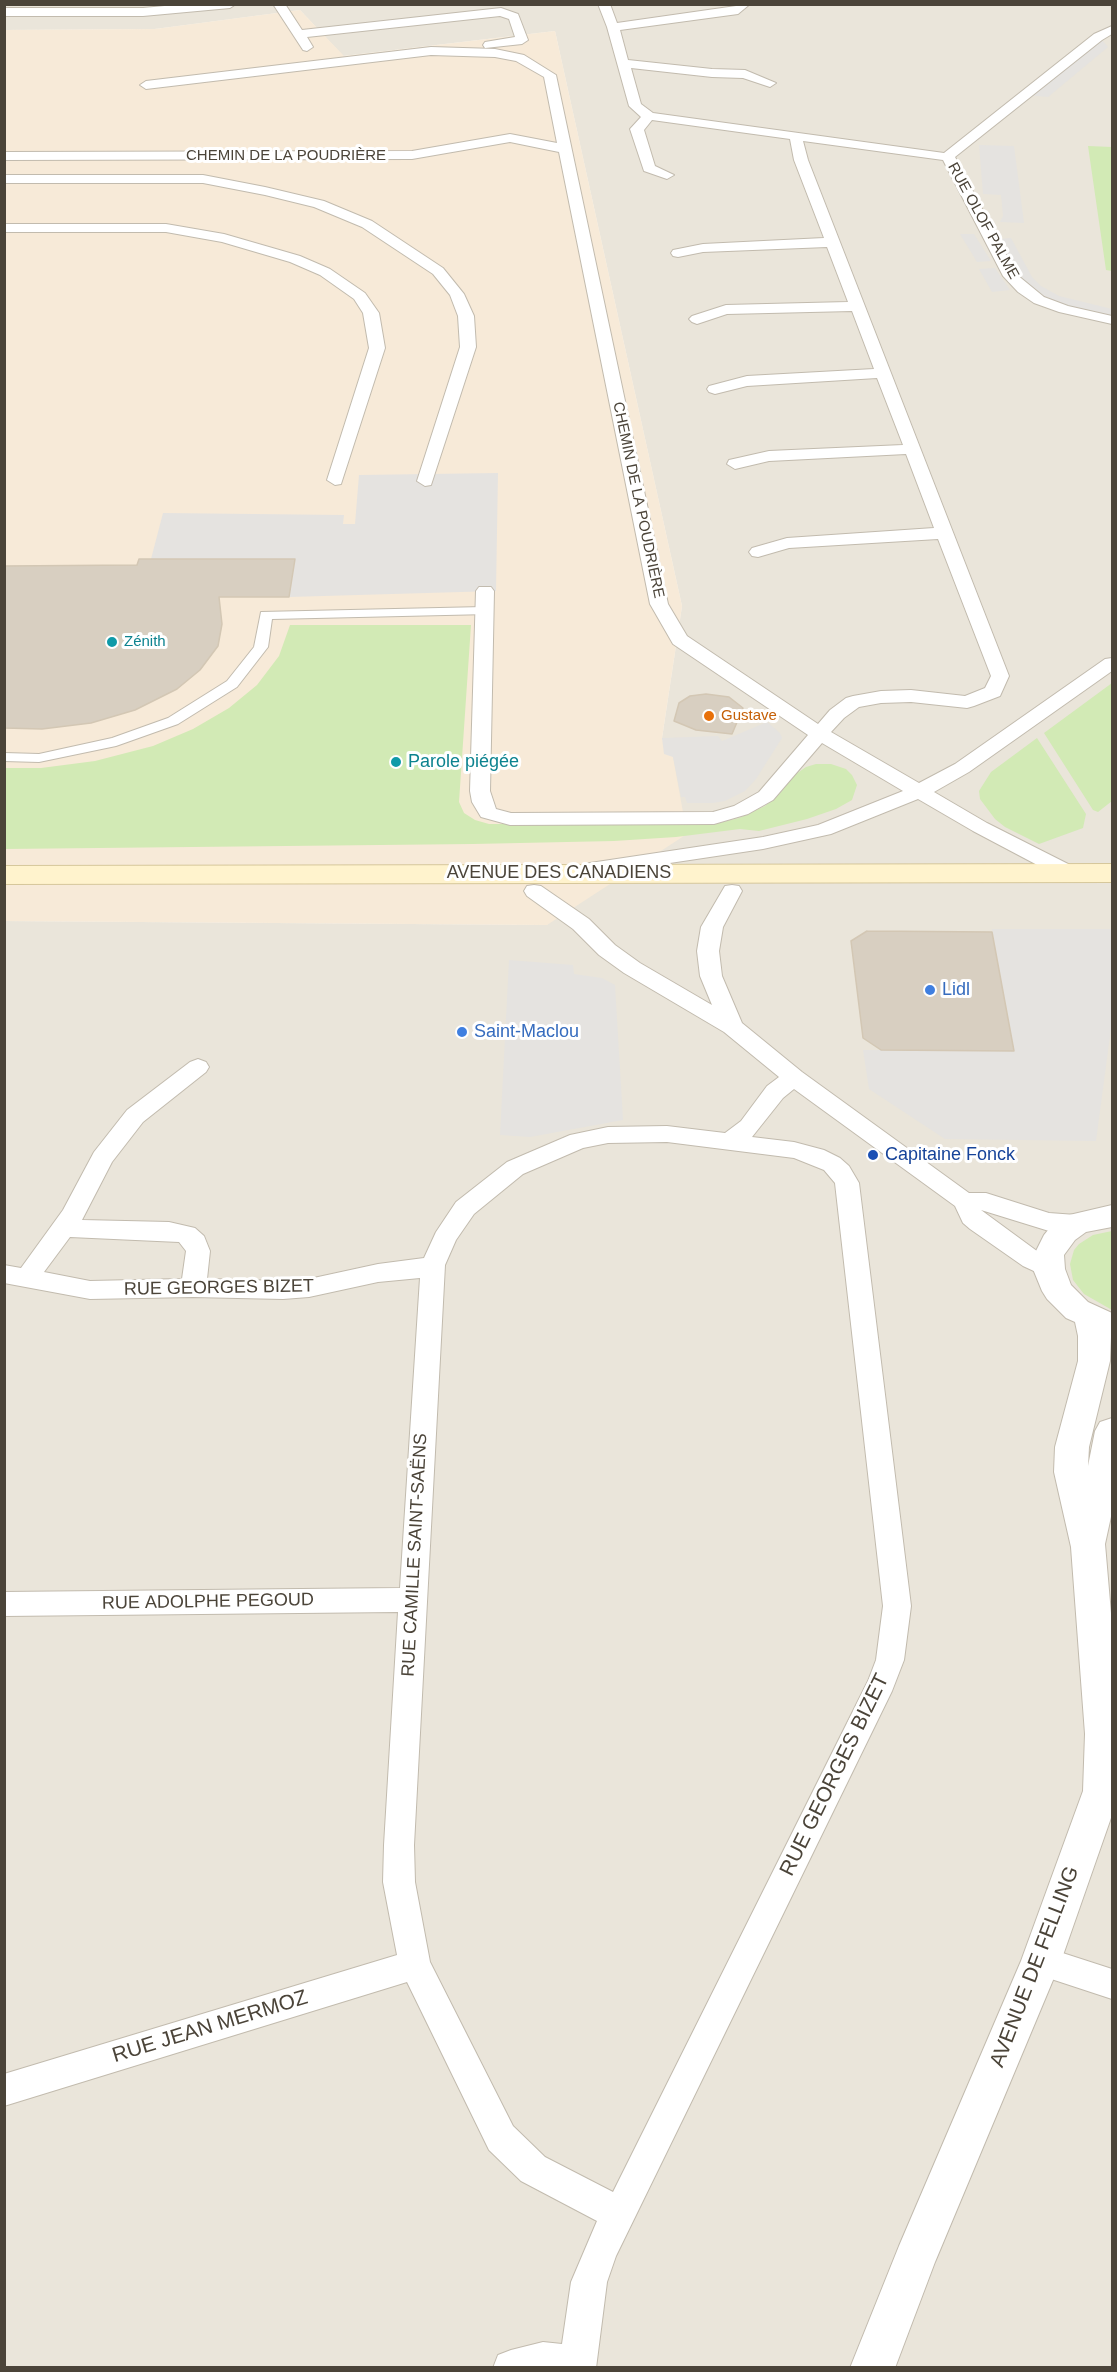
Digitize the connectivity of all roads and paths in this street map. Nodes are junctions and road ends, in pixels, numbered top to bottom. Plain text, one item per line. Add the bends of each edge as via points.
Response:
1 (230, 4) edge
2 (604, 4) edge
3 (744, 4) edge
4 (279, 6) edge
5 (115, 8) edge
6 (4, 12) edge
7 (613, 27) junction
8 (1113, 30) edge
9 (300, 34) junction
10 (463, 51) junction
11 (623, 63) junction
12 (318, 64) junction
13 (770, 83) dead end
14 (146, 85) dead end
15 (649, 116) junction
16 (796, 138) junction
17 (565, 149) junction
18 (4, 156) edge
19 (947, 157) junction
20 (667, 175) dead end
21 (4, 179) edge
22 (4, 228) edge
23 (833, 242) junction
24 (678, 253) dead end
25 (857, 306) junction
26 (696, 319) dead end
27 (1113, 320) edge
28 (883, 373) junction
29 (715, 389) dead end
30 (913, 449) junction
31 (735, 464) dead end
32 (335, 480) dead end
33 (425, 481) dead end
34 (945, 533) junction
35 (758, 552) dead end
36 (485, 591) dead end
37 (484, 611) junction
38 (1113, 663) edge
39 (820, 734) junction
40 (4, 757) edge
41 (918, 792) junction
42 (564, 873) junction
43 (1067, 873) junction
44 (1113, 873) edge
45 (4, 875) edge
46 (534, 891) junction
47 (732, 891) junction
48 (1113, 891) edge
49 (4, 892) edge
50 (732, 1027) junction
51 (198, 1067) dead end
52 (794, 1077) junction
53 (731, 1142) junction
54 (832, 1164) joint
55 (964, 1201) junction
56 (1112, 1216) edge
57 (1076, 1224) junction
58 (62, 1228) junction
59 (433, 1265) junction
60 (1049, 1269) junction
61 (16, 1276) edge
62 (193, 1288) junction
63 (1101, 1322) edge
64 (1113, 1431) edge
65 (1088, 1547) junction
66 (412, 1600) junction
67 (4, 1604) edge
68 (1106, 1678) edge
69 (1041, 1961) junction
70 (415, 1965) junction
71 (1113, 1984) edge
72 (4, 2090) edge
73 (620, 2214) junction
74 (578, 2366) edge
75 (511, 2367) edge
76 (872, 2367) edge

1 - 5 street via 171,10
2 - 7 street
3 - 7 street via 738,10
4 - 9 street
5 - 6 street
7 - 11 street
8 - 19 street, RUE OLOF PALME via 1098,37
9 - 10 street via 501,12 514,17 522,40
9 - 12 street
10 - 12 street, CHEMIN DE LA POUDRIÈRE
10 - 17 street, CHEMIN DE LA POUDRIÈRE via 520,58 550,75
11 - 13 street via 745,74
11 - 15 street via 635,106
12 - 14 street, CHEMIN DE LA POUDRIÈRE
15 - 16 street
15 - 20 street via 637,129 649,168
16 - 19 street
16 - 23 street
17 - 18 street, CHEMIN DE LA POUDRIÈRE via 510,138 412,155
17 - 39 street, CHEMIN DE LA POUDRIÈRE via 659,604 681,640 698,654
19 - 27 street, RUE OLOF PALME via 1010,276 1023,289 1064,309
21 - 33 street via 203,179 265,191 319,204 367,224 438,271 457,294 466,316 468,347
22 - 32 street via 166,228 224,238 295,259 325,272 360,296 371,313 377,348
23 - 24 street via 703,248
23 - 25 street
25 - 26 street via 726,310
25 - 28 street
28 - 29 street via 747,381
28 - 30 street
30 - 31 street via 769,456
30 - 34 street
34 - 35 street via 787,543
34 - 39 street via 1000,676 993,692 968,702 911,696 853,702
36 - 37 street
37 - 39 street via 480,791 488,813 510,819 714,818 741,810 766,796
37 - 40 street via 266,615 261,647 232,684 173,721 116,742 39,758
38 - 41 street via 962,768
39 - 41 street, CHEMIN DE LA POUDRIÈRE
41 - 42 street via 824,830 717,851
41 - 43 street, CHEMIN DE LA POUDRIÈRE
42 - 43 main road, AVENUE DES CANADIENS
42 - 45 main road, AVENUE DES CANADIENS
43 - 44 main road, AVENUE DES CANADIENS
46 - 47 main road, AVENUE DES CANADIENS
46 - 49 main road, AVENUE DES CANADIENS
46 - 50 street via 581,924 632,968
47 - 48 main road, AVENUE DES CANADIENS
47 - 50 street via 712,927 708,951 711,976
50 - 52 street
51 - 58 street via 135,1116 102,1158
52 - 53 street via 775,1092
52 - 55 street
53 - 54 street, RUE CAMILLE SAINT-SAËNS via 794,1150
53 - 59 street, RUE CAMILLE SAINT-SAËNS via 667,1134 608,1135 578,1141 515,1168 465,1208
54 - 73 street, RUE GEORGES BIZET via 847,1183 897,1606 890,1660
55 - 57 street via 986,1202 1034,1219
55 - 60 street via 972,1217
56 - 57 street
57 - 60 street via 1054,1243
58 - 61 street
58 - 62 street via 186,1234 198,1251
59 - 62 street, RUE GEORGES BIZET via 309,1288
59 - 66 street, RUE CAMILLE SAINT-SAËNS
60 - 63 street via 1058,1291 1071,1305
61 - 62 street, RUE GEORGES BIZET via 90,1290
63 - 65 street, AVENUE DE FELLING via 1094,1336 1094,1361 1072,1447 1071,1472
64 - 65 street, AVENUE DE FELLING
65 - 68 street, AVENUE DE FELLING
66 - 67 street, RUE ADOLPHE PEGOUD
66 - 70 street, RUE CAMILLE SAINT-SAËNS via 399,1882
68 - 69 street, AVENUE DE FELLING via 1102,1791
69 - 71 street
69 - 76 street, AVENUE DE FELLING
70 - 72 street, RUE JEAN MERMOZ
70 - 73 street, RUE CAMILLE SAINT-SAËNS via 501,2138 533,2169
73 - 74 street, RUE GEORGES BIZET via 602,2247 590,2282
74 - 75 street via 543,2360

